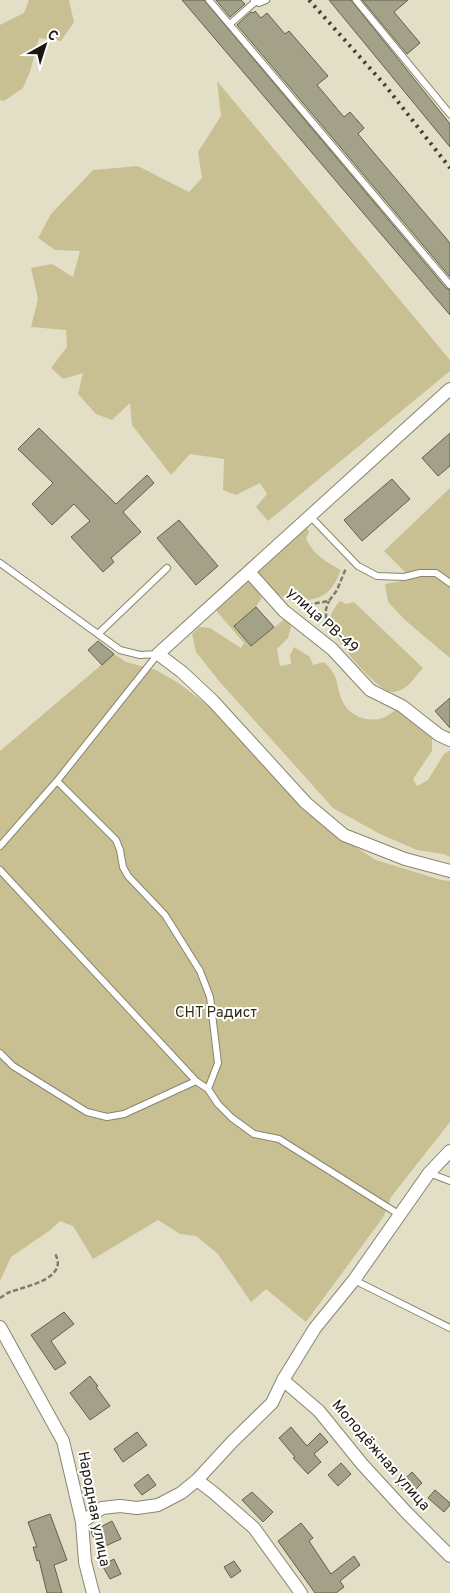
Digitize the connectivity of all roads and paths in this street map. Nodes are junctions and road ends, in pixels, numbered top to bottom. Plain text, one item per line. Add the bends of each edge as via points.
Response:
1 (209, 0) edge
2 (266, 0) edge
3 (356, 0) edge
4 (255, 1) edge
5 (230, 24) junction
6 (450, 114) edge
7 (450, 285) edge
8 (450, 389) edge
9 (310, 516) junction
10 (351, 560) junction
11 (0, 563) edge
12 (167, 568) dead end
13 (249, 572) junction
14 (450, 583) edge
15 (330, 601) junction
16 (297, 606) dead end
17 (98, 634) junction
18 (332, 649) junction
19 (158, 654) junction
20 (450, 740) edge
21 (57, 781) junction
22 (0, 846) edge
23 (0, 870) edge
24 (450, 871) edge
25 (0, 1053) edge
26 (196, 1081) junction
27 (208, 1089) junction
28 (450, 1151) edge
29 (429, 1173) junction
30 (450, 1181) edge
31 (400, 1215) junction
32 (54, 1252) dead end
33 (354, 1280) junction
34 (0, 1298) edge
35 (0, 1327) edge
36 (450, 1328) edge
37 (284, 1380) junction
38 (198, 1480) junction
39 (82, 1522) junction
40 (450, 1556) edge
41 (93, 1593) edge
42 (301, 1593) edge

1 - 5 lane
2 - 4 lane
3 - 6 lane
4 - 5 lane
5 - 7 lane
8 - 9 street
9 - 10 lane
9 - 13 street
10 - 14 lane via 377,576 436,573
10 - 15 path
11 - 17 lane
12 - 17 lane
13 - 18 street, улица РВ-49 via 284,611
13 - 19 street
15 - 16 path
15 - 18 path via 325,621
17 - 19 lane via 120,650 140,655
18 - 20 street, улица РВ-49 via 370,690 402,706 439,736
19 - 21 lane
19 - 24 street via 213,701 306,803 344,835 406,859
21 - 22 lane
21 - 27 lane via 116,840 128,876 164,915 200,971 210,997 218,1063
23 - 26 lane
25 - 26 lane via 13,1066 87,1112 107,1117 124,1114
26 - 27 lane
27 - 31 lane via 225,1111 254,1134 279,1139
28 - 29 street
29 - 30 lane
29 - 31 street
31 - 33 street
32 - 34 path via 59,1265 54,1273
33 - 36 lane
33 - 37 street via 315,1328
35 - 39 street, Народная улица via 63,1441
37 - 38 street via 272,1404
37 - 40 street, Молодёжная улица via 319,1411 362,1464
38 - 39 street via 158,1505 102,1508
38 - 42 street via 254,1528
39 - 41 street, Народная улица

